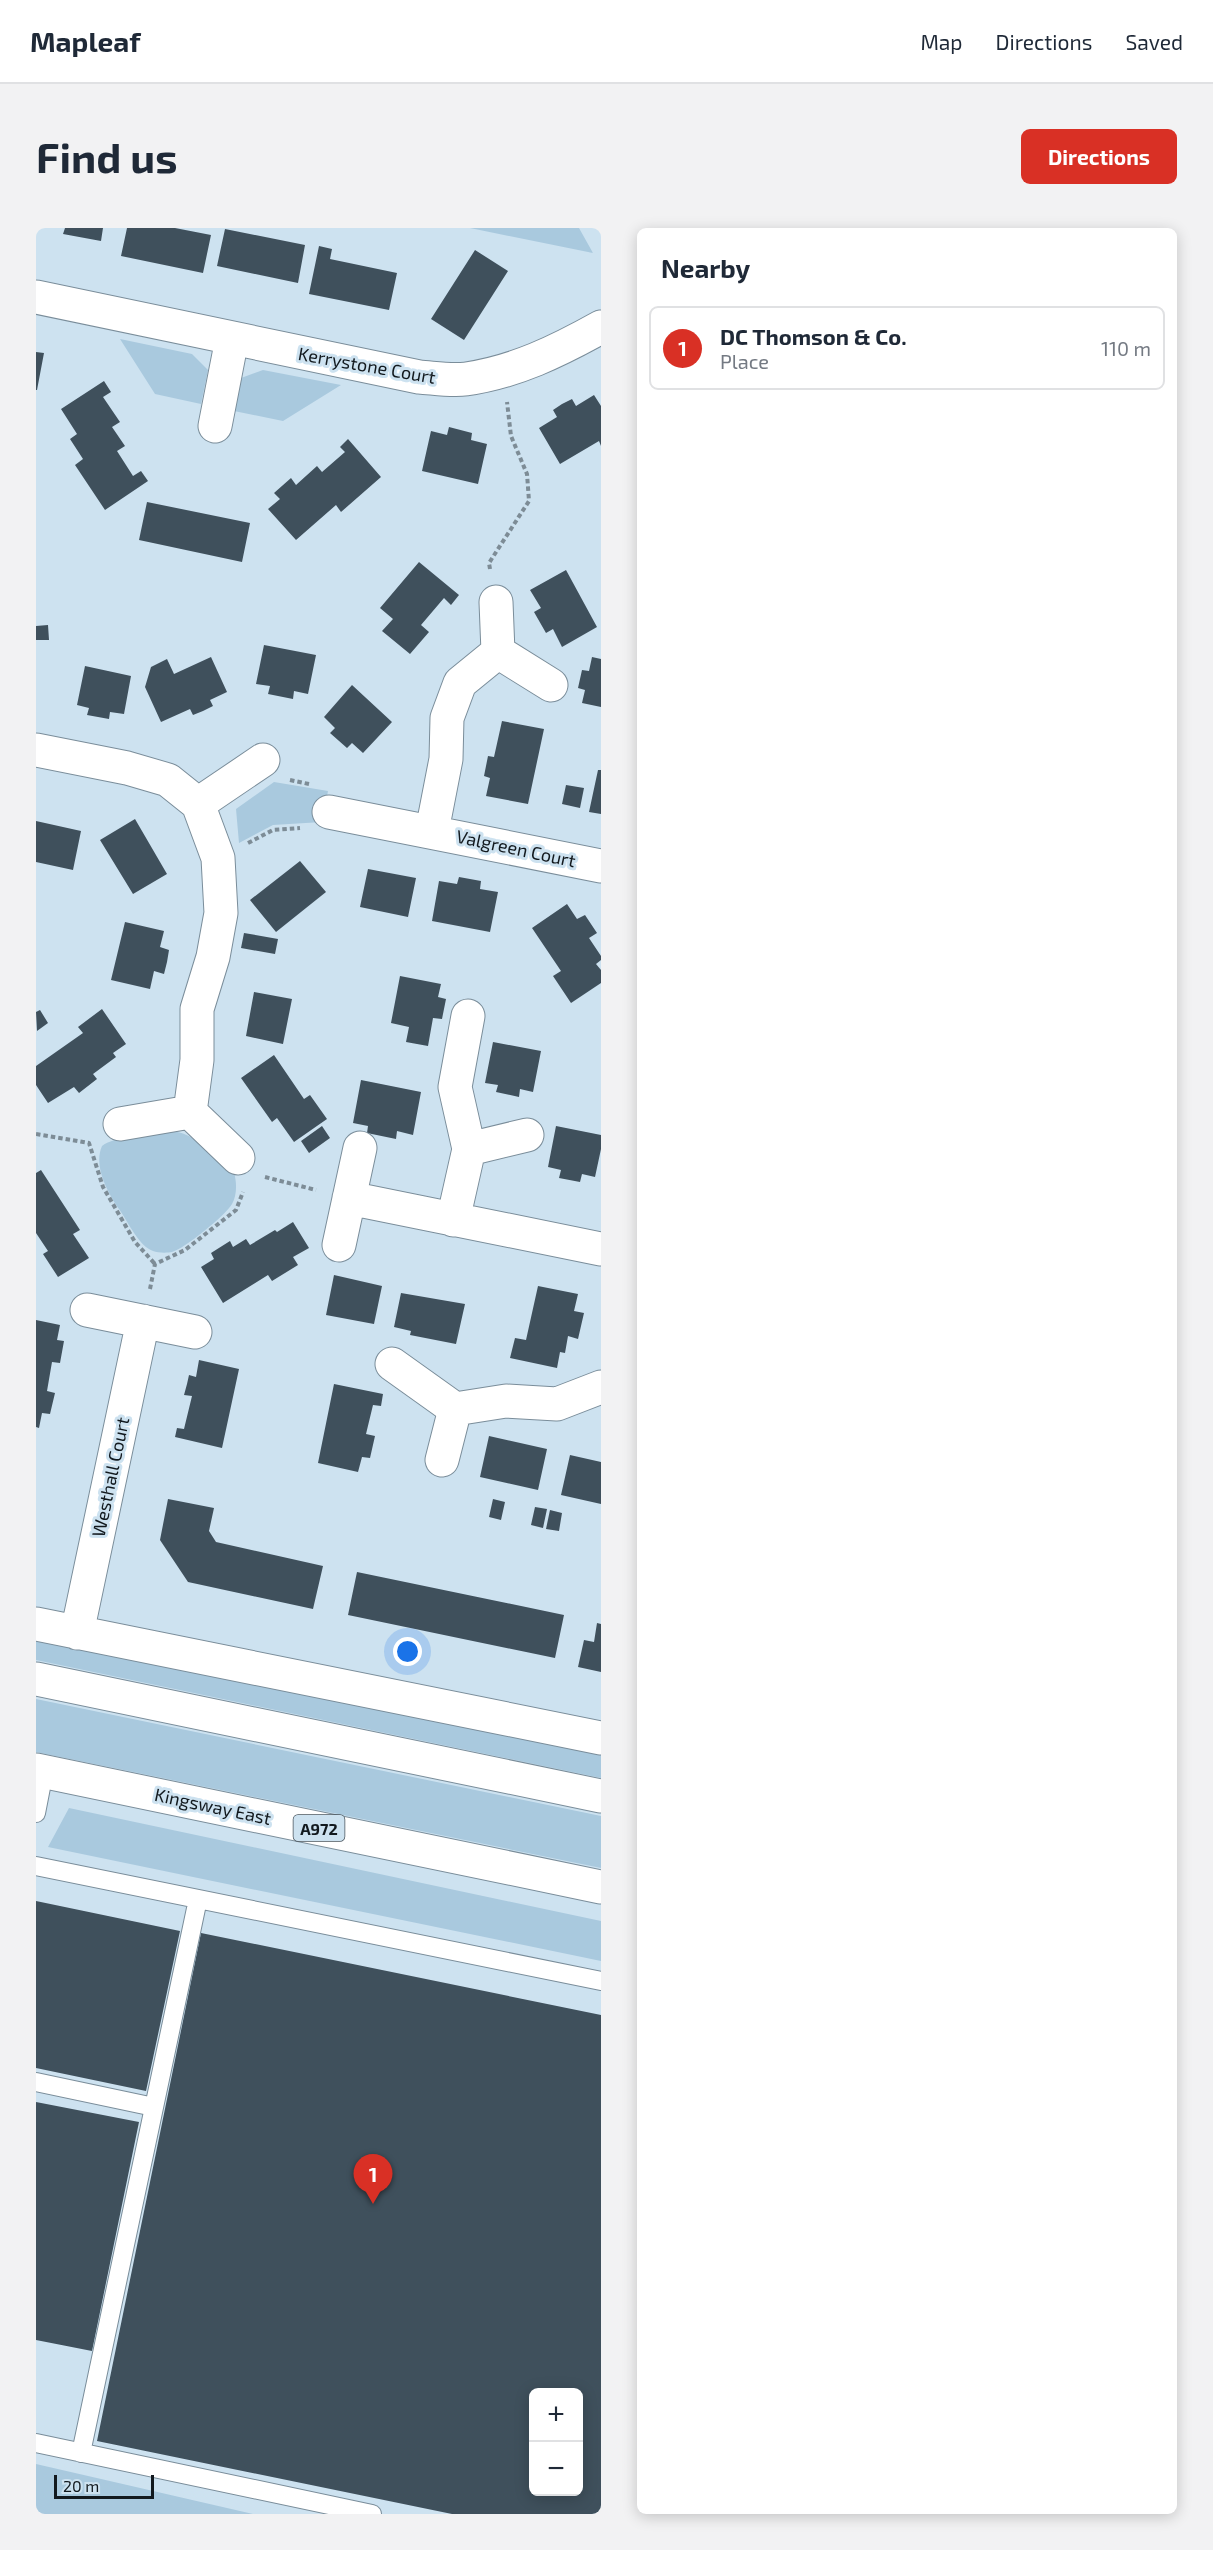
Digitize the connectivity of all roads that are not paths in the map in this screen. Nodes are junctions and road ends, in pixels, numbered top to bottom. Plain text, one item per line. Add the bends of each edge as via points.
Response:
1 (36, 297) edge
2 (601, 327) edge
3 (232, 339) junction
4 (215, 426) dead end
5 (496, 602) road end
6 (498, 652) junction
7 (551, 685) dead end
8 (36, 750) edge
9 (263, 760) road end
10 (198, 804) junction
11 (329, 812) road end
12 (432, 831) junction
13 (601, 866) edge
14 (468, 1016) dead end
15 (190, 1112) junction
16 (120, 1124) dead end
17 (527, 1135) dead end
18 (360, 1148) dead end
19 (469, 1149) junction
20 (249, 1172) road end
21 (349, 1198) junction
22 (453, 1220) junction
23 (339, 1245) dead end
24 (601, 1249) edge
25 (146, 1307) junction
26 (87, 1310) dead end
27 (195, 1332) dead end
28 (392, 1364) dead end
29 (601, 1388) edge
30 (455, 1408) junction
31 (441, 1460) dead end
32 (36, 1624) edge
33 (77, 1633) junction
34 (36, 1679) edge
35 (601, 1738) edge
36 (40, 1771) edge
37 (601, 1796) edge
38 (36, 1813) edge
39 (36, 1866) edge
40 (601, 1887) edge
41 (198, 1899) junction
42 (601, 1981) edge
43 (36, 2082) edge
44 (154, 2107) junction
45 (36, 2443) edge
46 (81, 2453) junction
47 (372, 2514) edge

1 - 3 main road, Kerrystone Court
2 - 3 main road, Kerrystone Court via 549,355 464,380 419,377
3 - 4 main road
5 - 6 main road
6 - 7 main road
6 - 12 main road, Valgreen Court via 460,683 453,700 447,718 446,759
8 - 10 main road via 168,780
9 - 10 main road
10 - 15 main road via 218,858 221,913 197,1009 197,1060
11 - 12 main road, Valgreen Court
12 - 13 main road, Valgreen Court
14 - 19 main road via 454,1087
15 - 16 main road
15 - 20 main road
17 - 19 main road
18 - 21 main road
19 - 22 main road
21 - 22 main road
21 - 23 main road
22 - 24 main road
25 - 26 main road
25 - 27 main road
25 - 33 main road, Westhall Court
28 - 30 main road
29 - 30 main road via 557,1404 506,1401
30 - 31 main road
32 - 33 main road
33 - 35 main road
34 - 37 main road
36 - 38 lane
36 - 40 main road, Kingsway East / A972
39 - 41 lane
41 - 42 lane
41 - 44 lane
43 - 44 lane
44 - 46 lane
45 - 46 lane
46 - 47 lane

